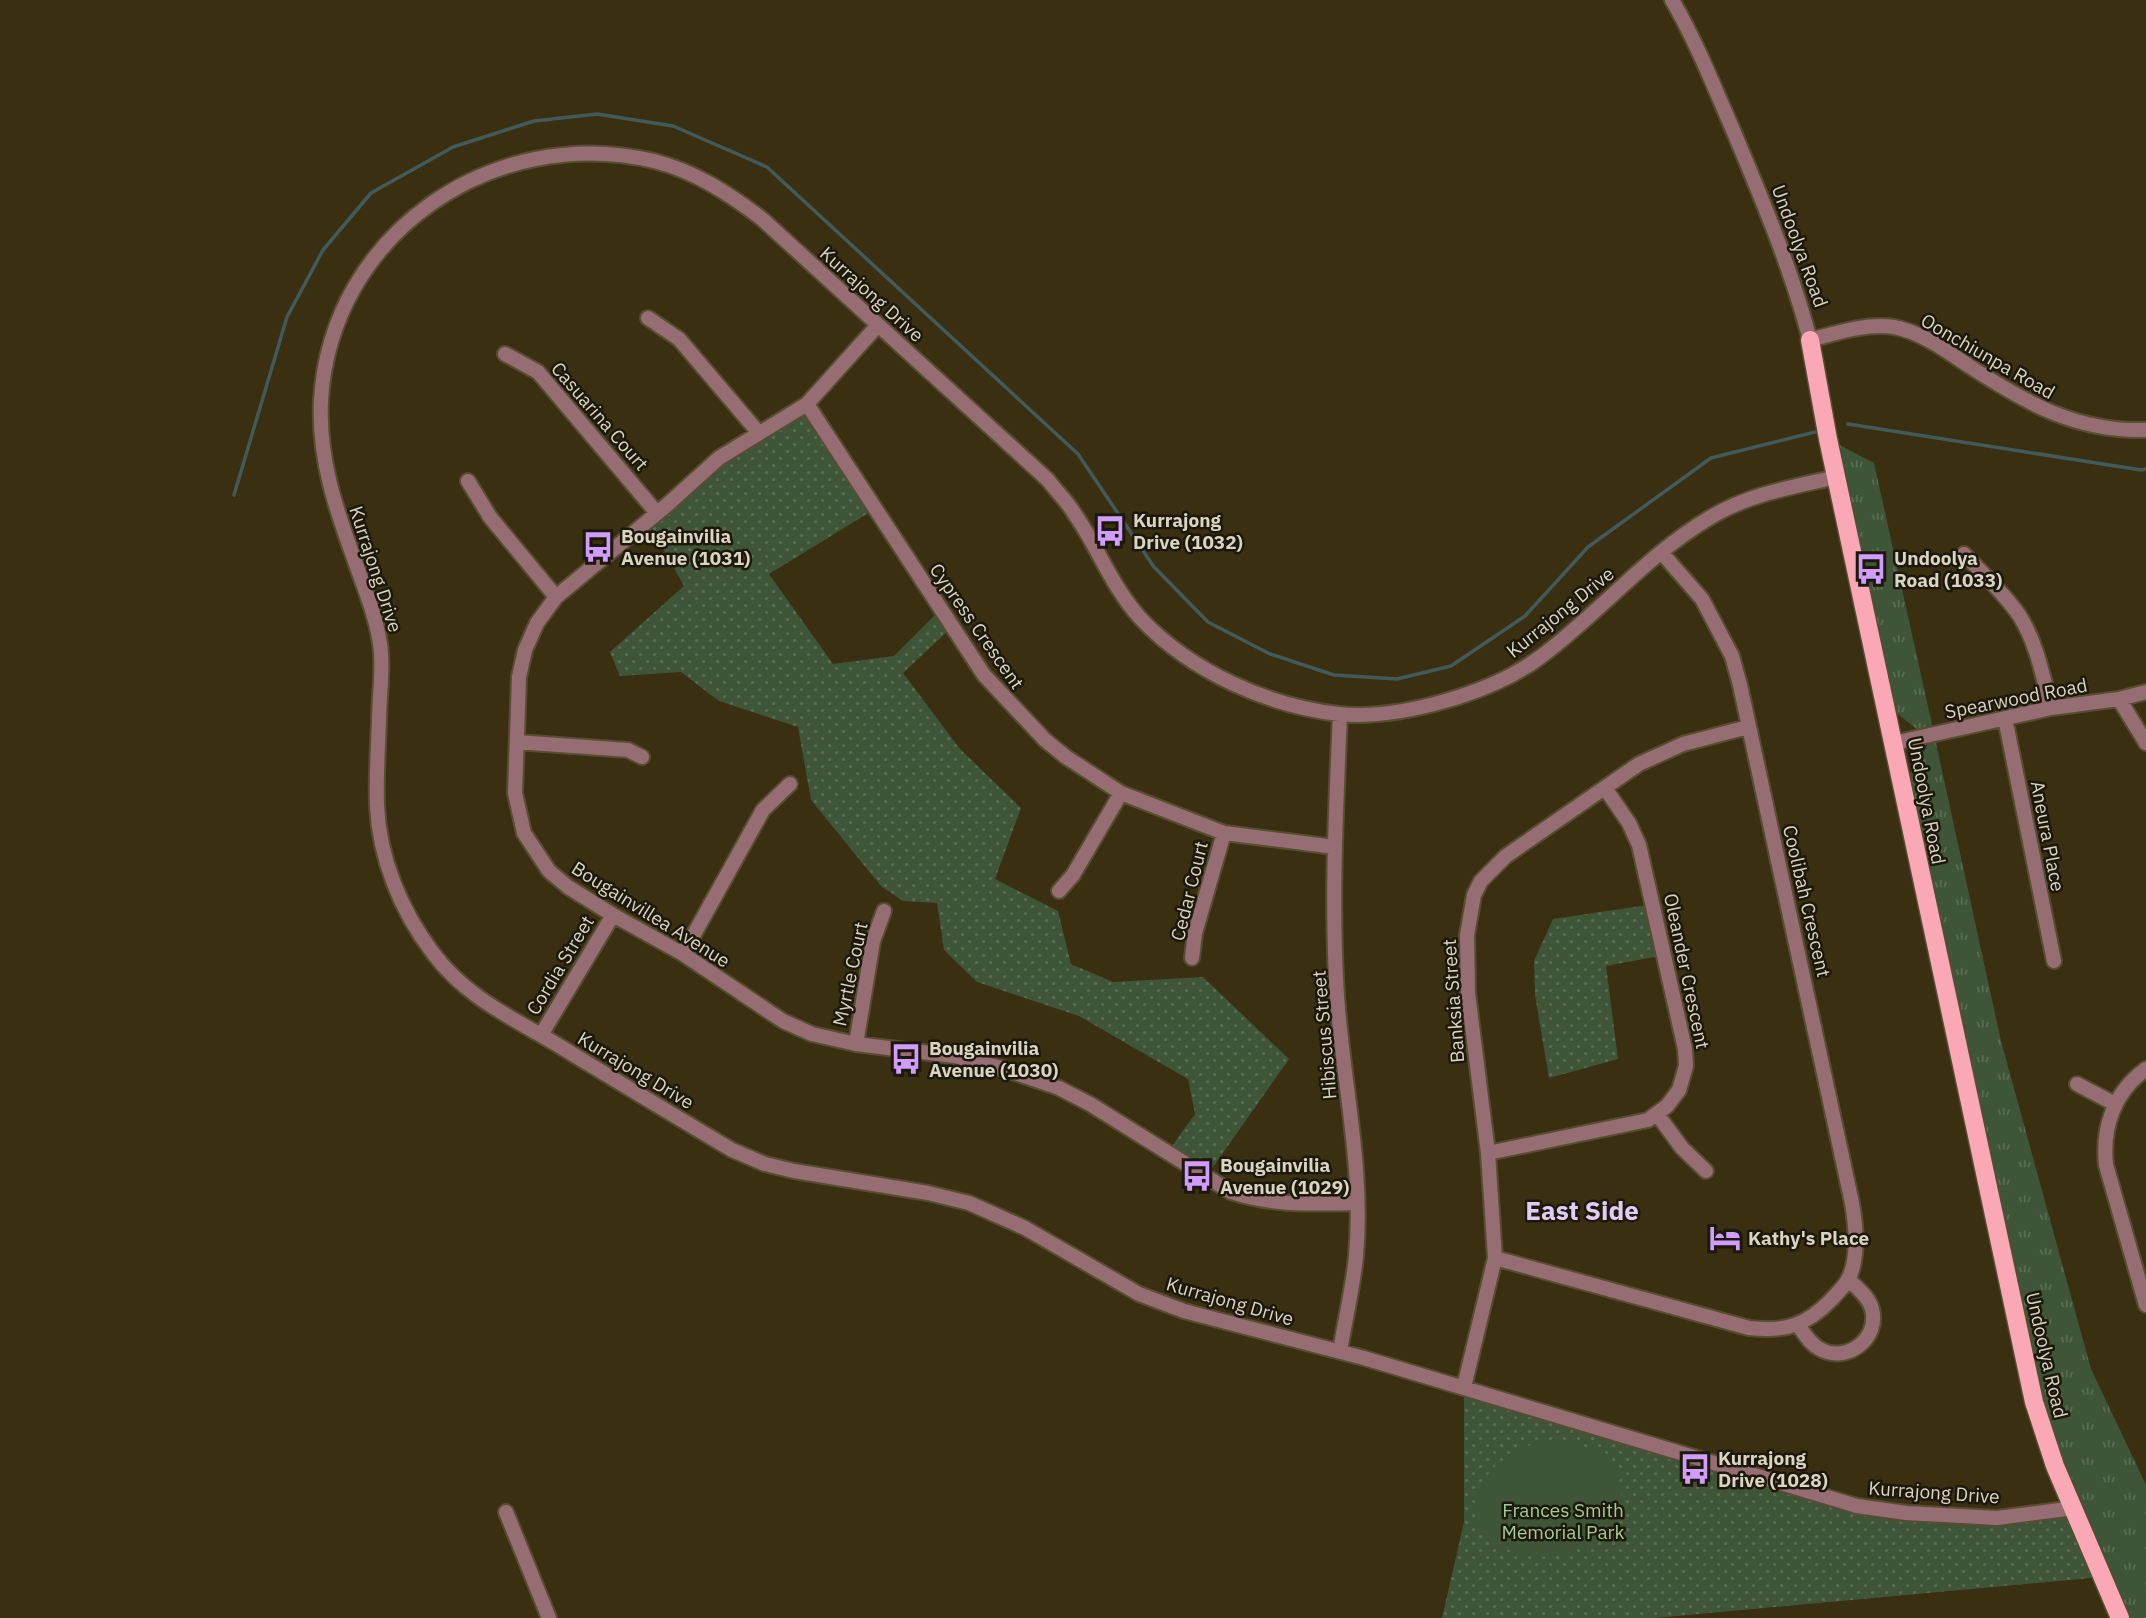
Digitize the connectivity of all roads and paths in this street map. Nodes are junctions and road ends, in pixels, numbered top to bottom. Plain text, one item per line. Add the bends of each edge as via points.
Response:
1 (1672, 0) edge
2 (648, 318) dead end
3 (878, 325) junction
4 (1810, 340) junction
5 (505, 354) dead end
6 (807, 404) junction
7 (2146, 430) edge
8 (758, 432) junction
9 (1836, 477) junction
10 (468, 481) dead end
11 (657, 513) junction
12 (1661, 552) junction
13 (1964, 554) dead end
14 (556, 597) junction
15 (2146, 692) edge
16 (2119, 699) junction
17 (2051, 708) junction
18 (1340, 714) junction
19 (2004, 718) junction
20 (1748, 727) junction
21 (517, 742) junction
22 (1894, 743) junction
23 (2146, 743) edge
24 (642, 757) dead end
25 (790, 784) dead end
26 (1605, 788) junction
27 (1121, 793) junction
28 (1224, 833) junction
29 (1335, 847) junction
30 (1059, 891) dead end
31 (884, 911) dead end
32 (613, 915) junction
33 (683, 954) junction
34 (1192, 958) dead end
35 (2054, 961) dead end
36 (541, 1035) junction
37 (856, 1044) junction
38 (2146, 1069) edge
39 (2077, 1084) dead end
40 (2115, 1104) junction
41 (1657, 1114) junction
42 (1488, 1153) junction
43 (1706, 1171) dead end
44 (1357, 1203) junction
45 (1495, 1258) junction
46 (1848, 1279) junction
47 (2146, 1305) edge
48 (1798, 1325) junction
49 (1340, 1351) junction
50 (1464, 1387) junction
51 (2074, 1508) junction
52 (506, 1512) dead end
53 (549, 1618) edge
54 (2120, 1618) edge

1 - 4 street, Undoolya Road via 1758,190
2 - 8 street via 679,339
3 - 6 street, Bougainvillea Avenue
3 - 18 street, Kurrajong Drive via 1048,480 1074,513 1121,591 1142,619 1170,643 1199,666 1264,696
3 - 36 street, Kurrajong Drive via 732,196 703,179 654,161 591,153 509,164 435,199 385,242 348,302 326,367 321,438 328,481 381,648 377,808 389,873 435,957 496,1011
4 - 7 street, Oonchiunpa Road via 1865,328 1895,327 1939,346 2053,415 2106,428
4 - 9 main road, Undoolya Road
5 - 11 street, Casuarina Court via 538,372
6 - 8 street, Bougainvillea Avenue
6 - 27 street, Cypress Crescent via 984,676 1045,740
8 - 11 street, Bougainvillea Avenue via 719,458
9 - 12 street, Kurrajong Drive via 1730,506
9 - 22 main road, Undoolya Road
10 - 14 street via 490,517
11 - 14 street, Bougainvillea Avenue
12 - 18 street, Kurrajong Drive via 1512,676 1457,698 1411,709
12 - 20 street, Coolibah Crescent via 1702,599 1719,628 1734,665
13 - 17 street via 2018,614 2031,637
14 - 21 street, Bougainvillea Avenue via 525,650 519,677
15 - 16 street, Spearwood Road
16 - 17 street, Spearwood Road
16 - 23 street
17 - 19 street, Spearwood Road
18 - 29 street, Hibiscus Street
19 - 22 street, Spearwood Road
19 - 35 street, Aneura Place
20 - 26 street, Banksia Street via 1683,744 1639,764
20 - 46 street, Coolibah Crescent via 1852,1203 1855,1243
21 - 24 street via 628,750
21 - 32 street, Bougainvillea Avenue via 515,793 524,833 549,871
22 - 51 main road, Undoolya Road via 2034,1402
25 - 33 street via 764,810
26 - 41 street, Oleander Crescent via 1639,845 1685,1049 1679,1090
26 - 42 street, Banksia Street via 1506,856 1474,894 1467,935 1468,993
27 - 28 street, Cypress Crescent
27 - 30 street via 1073,876
28 - 29 street, Cypress Crescent
28 - 34 street, Cedar Court
29 - 44 street, Hibiscus Street via 1337,995
31 - 37 street, Myrtle Court via 873,941
32 - 33 street, Bougainvillea Avenue
32 - 36 street, Cordia Street
33 - 37 street, Bougainvillea Avenue via 783,1021 812,1034
36 - 49 street, Kurrajong Drive via 732,1150 765,1164 968,1203 1025,1228 1144,1296 1184,1311
37 - 44 street, Bougainvillea Avenue via 954,1056 1059,1088 1231,1192 1252,1199 1286,1204
38 - 40 street
39 - 40 street
40 - 47 street via 2106,1125 2106,1165
41 - 42 street via 1639,1122
41 - 43 street
42 - 45 street, Banksia Street
44 - 49 street, Hibiscus Street via 1356,1257
45 - 48 street via 1749,1328 1778,1330
45 - 50 street, Banksia Street
46 - 48 street via 1819,1312
46 - 48 street via 1872,1309 1866,1340 1855,1349 1833,1354 1810,1342
49 - 50 street, Kurrajong Drive
50 - 51 street, Kurrajong Drive via 1857,1506 1997,1518
51 - 54 main road, Undoolya Road
52 - 53 street

